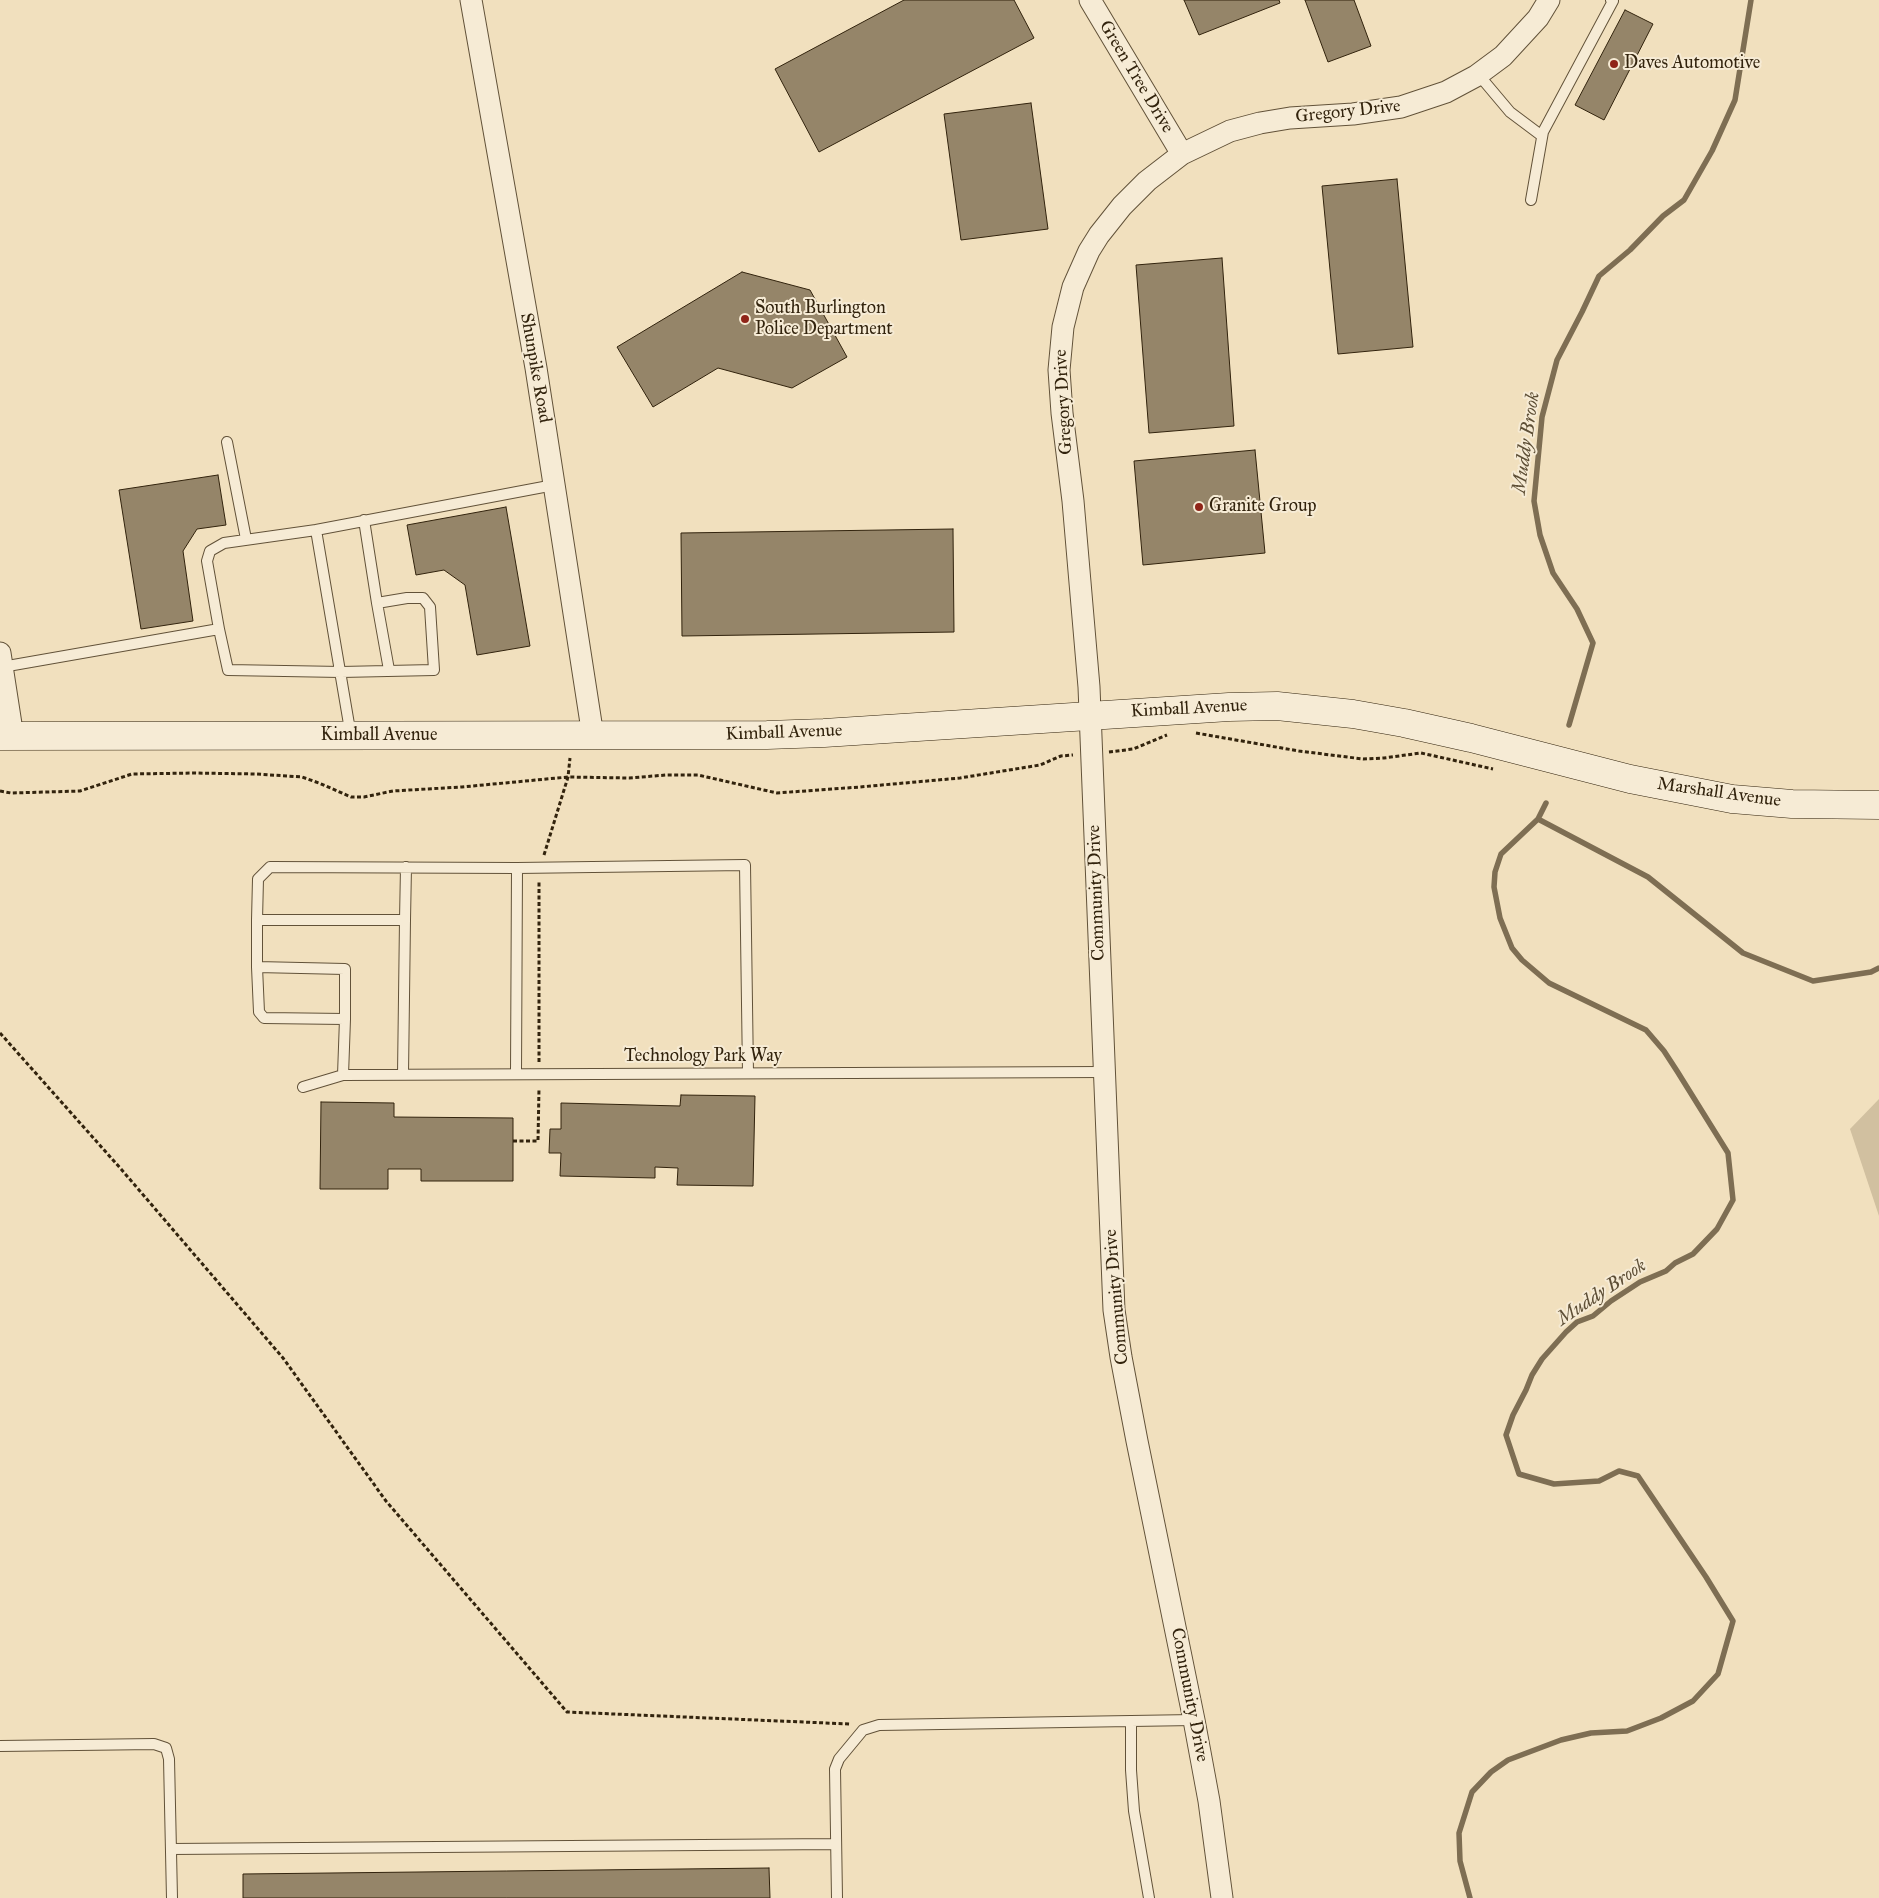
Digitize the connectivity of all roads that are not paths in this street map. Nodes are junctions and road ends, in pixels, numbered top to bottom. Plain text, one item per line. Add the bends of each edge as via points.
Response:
1 (471, 0) edge
2 (1090, 0) edge
3 (1549, 0) edge
4 (1611, 0) edge
5 (1478, 74) junction
6 (1542, 136) junction
7 (1182, 154) junction
8 (1531, 200) dead end
9 (227, 442) dead end
10 (554, 485) junction
11 (364, 520) junction
12 (316, 530) junction
13 (246, 539) junction
14 (378, 603) junction
15 (219, 629) junction
16 (1, 660) edge
17 (389, 670) junction
18 (341, 672) junction
19 (1088, 687) joint
20 (1090, 715) junction
21 (6, 736) edge
22 (351, 736) junction
23 (593, 736) junction
24 (1562, 762) joint
25 (1879, 805) edge
26 (406, 867) junction
27 (517, 868) junction
28 (257, 920) junction
29 (405, 920) junction
30 (257, 967) junction
31 (345, 1019) junction
32 (1104, 1072) junction
33 (516, 1073) junction
34 (748, 1073) junction
35 (403, 1074) junction
36 (344, 1075) junction
37 (303, 1087) dead end
38 (1194, 1720) junction
39 (1131, 1721) junction
40 (0, 1746) edge
41 (836, 1844) junction
42 (171, 1850) junction
43 (172, 1898) edge
44 (837, 1898) edge
45 (1149, 1898) edge
46 (1222, 1898) edge

1 - 10 street, Shunpike Road
2 - 7 street, Green Tree Drive
3 - 5 street, Gregory Drive via 1515,45
4 - 6 lane
5 - 6 lane via 1510,112
5 - 7 street, Gregory Drive via 1446,92 1401,107 1260,123 1230,131
6 - 8 lane
7 - 19 street, Gregory Drive via 1147,181 1099,235 1073,287 1063,327 1059,370
9 - 13 lane
10 - 11 lane
10 - 23 street, Shunpike Road
11 - 12 lane
11 - 14 lane
12 - 13 lane
12 - 18 lane
13 - 15 lane via 224,543 210,551 207,561
14 - 17 lane
14 - 17 lane via 423,598 430,607 434,670
15 - 16 lane
15 - 18 lane via 228,670
16 - 21 street
17 - 18 lane
18 - 22 lane
19 - 20 street, Community Drive
20 - 23 main road, Kimball Avenue via 824,733
20 - 24 main road, Kimball Avenue via 1245,706 1304,708 1404,723
20 - 32 street, Community Drive
21 - 22 main road, Kimball Avenue
22 - 23 main road, Kimball Avenue
24 - 25 main road, Marshall Avenue via 1732,799 1792,804
26 - 27 lane
26 - 28 lane via 270,867 258,879
26 - 29 lane
27 - 33 lane
27 - 34 lane via 744,865
28 - 29 lane
28 - 30 lane
29 - 35 lane
30 - 31 lane via 259,1012 264,1018
30 - 31 lane via 345,968
31 - 36 lane
32 - 34 lane, Technology Park Way
32 - 38 street, Community Drive via 1114,1310 1136,1441
33 - 34 lane, Technology Park Way
33 - 35 lane, Technology Park Way
35 - 36 lane, Technology Park Way
36 - 37 lane, Technology Park Way
38 - 39 lane
38 - 46 street, Community Drive
39 - 41 lane via 879,1725 863,1730 836,1763
39 - 45 lane via 1134,1811
40 - 42 lane via 154,1744 166,1748
41 - 42 lane
41 - 44 lane
42 - 43 lane

